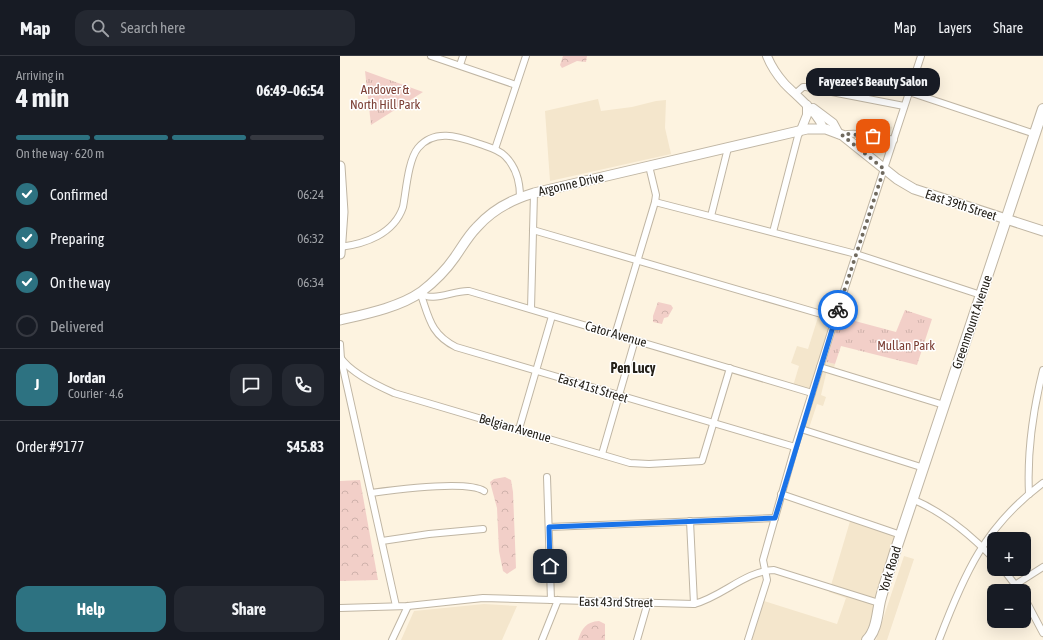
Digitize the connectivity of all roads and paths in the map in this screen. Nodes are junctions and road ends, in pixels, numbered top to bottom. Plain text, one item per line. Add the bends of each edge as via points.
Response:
1 (431, 56) edge
2 (463, 56) edge
3 (526, 56) edge
4 (767, 56) edge
5 (922, 56) edge
6 (460, 65) junction
7 (516, 85) junction
8 (909, 92) junction
9 (795, 94) junction
10 (807, 105) junction
11 (904, 106) junction
12 (1043, 109) edge
13 (822, 129) junction
14 (801, 130) junction
15 (840, 134) junction
16 (1035, 134) junction
17 (894, 140) junction
18 (728, 148) junction
19 (495, 149) junction
20 (340, 166) edge
21 (649, 166) junction
22 (884, 169) junction
23 (534, 193) junction
24 (520, 197) junction
25 (655, 202) junction
26 (711, 216) junction
27 (1006, 219) junction
28 (533, 230) junction
29 (1043, 231) edge
30 (773, 232) junction
31 (340, 249) edge
32 (856, 254) junction
33 (638, 260) junction
34 (420, 292) junction
35 (981, 296) junction
36 (531, 309) junction
37 (552, 316) junction
38 (835, 318) junction
39 (340, 320) edge
40 (615, 334) junction
41 (635, 340) junction
42 (340, 346) edge
43 (340, 358) edge
44 (820, 367) junction
45 (730, 368) junction
46 (1043, 370) edge
47 (536, 371) junction
48 (812, 392) junction
49 (618, 396) junction
50 (944, 405) junction
51 (713, 423) junction
52 (519, 429) junction
53 (800, 429) junction
54 (795, 447) junction
55 (602, 454) junction
56 (924, 468) junction
57 (547, 476) dead end
58 (1043, 483) edge
59 (484, 491) dead end
60 (371, 493) junction
61 (781, 494) junction
62 (1028, 494) junction
63 (912, 499) junction
64 (775, 518) junction
65 (690, 521) junction
66 (549, 527) junction
67 (483, 529) dead end
68 (901, 534) junction
69 (382, 541) junction
70 (982, 546) junction
71 (987, 551) edge
72 (1043, 567) edge
73 (765, 570) junction
74 (1017, 584) edge
75 (555, 600) junction
76 (648, 602) junction
77 (879, 603) junction
78 (694, 604) junction
79 (396, 606) junction
80 (408, 606) junction
81 (340, 608) edge
82 (1031, 610) edge
83 (1043, 633) edge
84 (392, 640) edge
85 (542, 640) edge
86 (637, 640) edge
87 (748, 640) edge
88 (867, 640) edge
89 (939, 640) edge

1 - 6 street
2 - 6 street
3 - 7 street
4 - 9 street via 777,74
5 - 8 street
6 - 7 street
7 - 19 street
8 - 11 street
8 - 16 street
9 - 10 street
9 - 11 street via 806,87
10 - 13 street via 821,122
10 - 14 street via 807,115
10 - 15 street via 833,123
11 - 17 street
12 - 16 main road, Greenmount Avenue
13 - 14 main road, Argonne Drive
13 - 15 main road, Argonne Drive
14 - 18 main road, Argonne Drive
14 - 30 street
15 - 17 street
15 - 22 main road, East 39th Street
16 - 27 main road, Greenmount Avenue
17 - 22 street
18 - 21 main road, Argonne Drive
18 - 26 street
19 - 24 street via 503,154 514,168
19 - 31 street via 454,135 438,136 426,141 413,157 403,207 398,218 391,226 368,241
20 - 31 main road via 343,212
21 - 23 main road, Argonne Drive
21 - 25 street via 656,194
22 - 27 main road, East 39th Street via 914,189
22 - 32 street
23 - 24 main road, Argonne Drive
23 - 28 street
24 - 34 main road, Argonne Drive via 481,223 445,269
25 - 26 street
25 - 33 street
26 - 30 street
27 - 29 main road, East 39th Street
27 - 35 main road, Greenmount Avenue
28 - 33 street
28 - 36 street
30 - 32 street
32 - 35 street
32 - 38 street
33 - 38 street
33 - 40 street
34 - 36 street, Cator Avenue via 423,296 431,297 469,292
34 - 39 main road, Argonne Drive via 387,307
34 - 47 street, East 41st Street via 431,324 450,344
35 - 50 main road, Greenmount Avenue
36 - 37 street, Cator Avenue
37 - 40 street, Cator Avenue
37 - 47 street
38 - 44 street
40 - 41 street, Cator Avenue
41 - 45 street, Cator Avenue
41 - 49 street
42 - 43 street
43 - 52 street, Belgian Avenue via 366,379 384,389
43 - 60 street
44 - 48 street
44 - 50 street
45 - 48 street, Cator Avenue
45 - 51 street
46 - 62 street via 1031,435
47 - 49 street, East 41st Street
47 - 52 street
48 - 53 street
49 - 51 street, East 41st Street
49 - 55 street
50 - 56 main road, Greenmount Avenue
51 - 54 street, East 41st Street
51 - 55 street, Belgian Avenue via 702,461 630,463
52 - 55 street, Belgian Avenue
53 - 54 street
53 - 56 street
54 - 61 street
56 - 63 main road, Greenmount Avenue
57 - 66 street
58 - 62 street
59 - 60 street via 466,486 401,488
60 - 69 street
61 - 64 street
61 - 68 street
62 - 70 street
63 - 68 main road, Greenmount Avenue
63 - 70 street via 950,521
64 - 65 street
64 - 73 street via 763,560
65 - 66 street
65 - 78 street
66 - 75 street
67 - 69 street
68 - 77 main road, York Road
69 - 79 street
70 - 71 street
70 - 89 street via 960,586
72 - 74 street
73 - 77 street via 774,570
73 - 78 street, East 43rd Street
73 - 87 street via 767,580
75 - 76 street, East 43rd Street
75 - 80 street, East 43rd Street via 483,598
75 - 85 street
76 - 78 street, East 43rd Street
76 - 86 street
77 - 88 main road, York Road via 865,635
79 - 80 street, East 43rd Street
79 - 81 street, East 43rd Street
80 - 84 street
82 - 83 street

